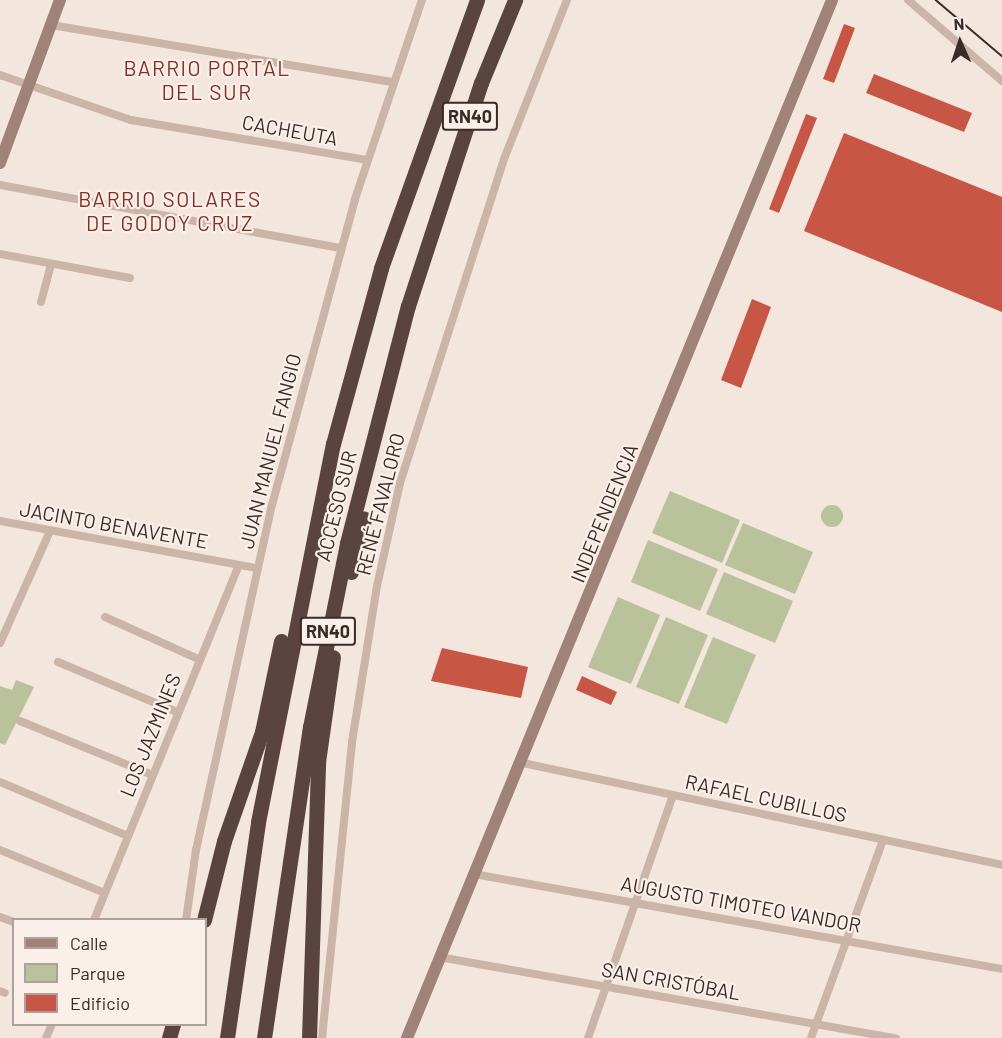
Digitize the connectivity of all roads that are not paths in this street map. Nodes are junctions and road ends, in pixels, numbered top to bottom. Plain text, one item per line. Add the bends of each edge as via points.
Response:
1 (60, 0) edge
2 (422, 0) edge
3 (477, 0) edge
4 (515, 0) edge
5 (567, 0) edge
6 (832, 0) edge
7 (908, 0) edge
8 (51, 25) junction
9 (0, 75) edge
10 (1002, 81) edge
11 (393, 82) junction
12 (28, 87) junction
13 (367, 160) junction
14 (0, 163) edge
15 (0, 185) edge
16 (431, 233) junction
17 (340, 248) junction
18 (0, 254) edge
19 (51, 264) junction
20 (130, 278) dead end
21 (41, 302) dead end
22 (333, 444) junction
23 (0, 521) edge
24 (50, 531) junction
25 (239, 565) junction
26 (257, 568) junction
27 (105, 616) dead end
28 (0, 643) edge
29 (198, 659) junction
30 (58, 662) dead end
31 (177, 712) junction
32 (20, 721) dead end
33 (523, 763) junction
34 (152, 775) junction
35 (0, 782) edge
36 (673, 795) junction
37 (128, 836) junction
38 (883, 840) junction
39 (0, 850) edge
40 (1002, 865) edge
41 (474, 874) junction
42 (105, 893) junction
43 (636, 902) junction
44 (95, 918) edge
45 (186, 918) edge
46 (205, 918) edge
47 (846, 939) junction
48 (439, 957) junction
49 (1002, 969) edge
50 (606, 987) junction
51 (816, 1024) junction
52 (226, 1038) edge
53 (264, 1038) edge
54 (309, 1038) edge
55 (322, 1038) edge
56 (407, 1038) edge
57 (588, 1038) edge
58 (811, 1038) edge
59 (896, 1038) edge

1 - 8 street
2 - 11 street, JUAN MANUEL FANGIO
3 - 22 highway, ACCESO SUR / RN40 via 384,258
4 - 16 highway, ACCESO SUR / RN40
5 - 55 street, RENÉ FAVALORO via 504,159 398,494 352,742
6 - 33 street, INDEPENDENCIA
7 - 10 street
8 - 11 street
8 - 12 street
9 - 12 street, CACHEUTA
11 - 13 street, JUAN MANUEL FANGIO
12 - 13 street, CACHEUTA via 131,120
12 - 14 street
13 - 17 street, JUAN MANUEL FANGIO
15 - 17 street
16 - 53 highway, ACCESO SUR / RN40 via 405,317 329,627
16 - 54 highway via 338,630 324,716
17 - 26 street, JUAN MANUEL FANGIO
18 - 19 street
19 - 20 street
19 - 21 street
22 - 46 highway via 311,502 262,732 224,841
22 - 52 highway, ACCESO SUR / RN40 via 258,822
23 - 24 street, JACINTO BENAVENTE
24 - 25 street, JACINTO BENAVENTE
24 - 28 street
25 - 26 street, JACINTO BENAVENTE
25 - 29 street, LOS JAZMINES
26 - 45 street, JUAN MANUEL FANGIO
27 - 29 street
29 - 31 street, LOS JAZMINES
30 - 31 street
31 - 34 street, LOS JAZMINES
32 - 34 street
33 - 36 street, RAFAEL CUBILLOS
33 - 41 street, INDEPENDENCIA
34 - 37 street, LOS JAZMINES
35 - 37 street
36 - 38 street, RAFAEL CUBILLOS
36 - 43 street
37 - 42 street, LOS JAZMINES
38 - 40 street, RAFAEL CUBILLOS
38 - 47 street
39 - 42 street
41 - 43 street, AUGUSTO TIMOTEO VANDOR
41 - 48 street, INDEPENDENCIA
42 - 44 street, LOS JAZMINES
43 - 47 street, AUGUSTO TIMOTEO VANDOR
43 - 50 street
47 - 49 street, AUGUSTO TIMOTEO VANDOR
47 - 51 street
48 - 50 street, SAN CRISTÓBAL
48 - 56 street, INDEPENDENCIA
50 - 51 street, SAN CRISTÓBAL
50 - 57 street
51 - 58 street
51 - 59 street, SAN CRISTÓBAL

